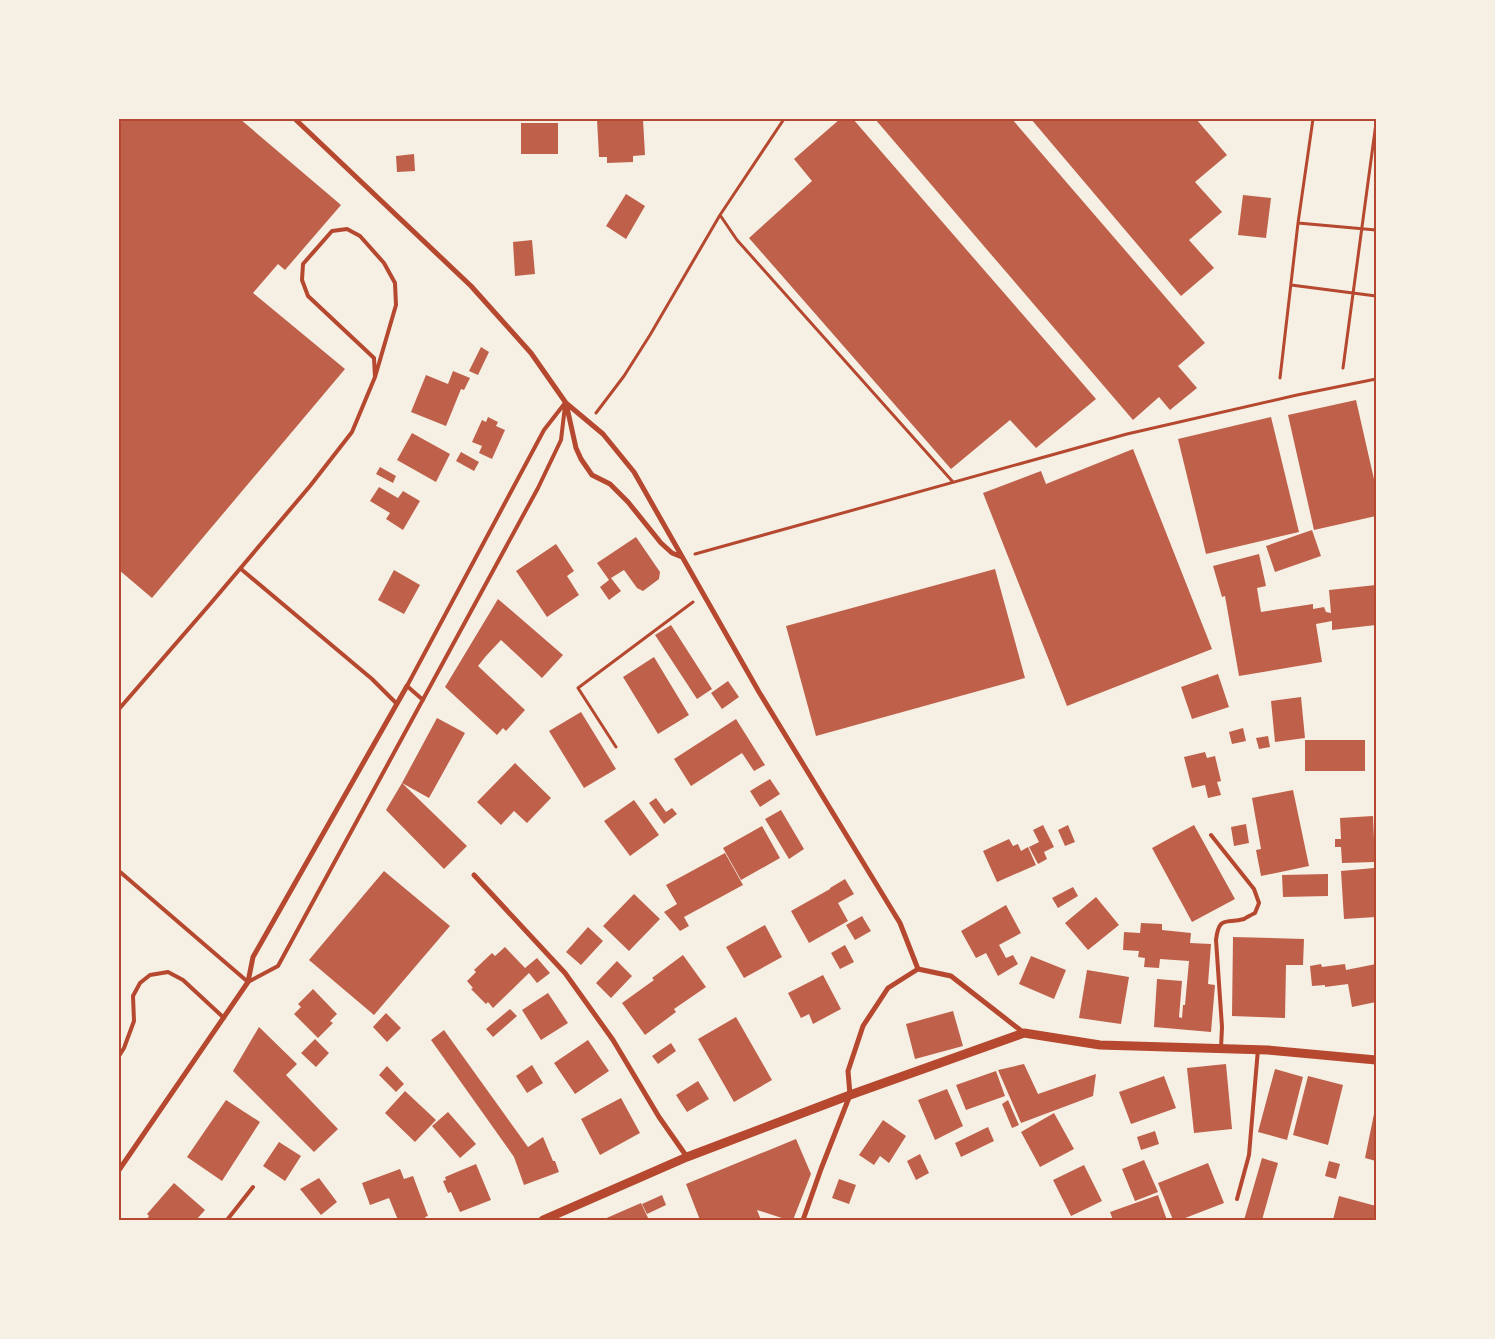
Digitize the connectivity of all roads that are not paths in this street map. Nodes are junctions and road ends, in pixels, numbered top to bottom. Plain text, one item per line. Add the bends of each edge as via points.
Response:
1 (295, 119) edge
2 (375, 377) junction
3 (566, 403) junction
4 (682, 558) junction
5 (241, 569) junction
6 (408, 686) junction
7 (423, 700) junction
8 (397, 704) junction
9 (119, 709) edge
10 (1211, 835) dead end
11 (119, 872) edge
12 (474, 875) dead end
13 (918, 969) junction
14 (248, 982) junction
15 (224, 1018) junction
16 (1024, 1033) junction
17 (1221, 1048) junction
18 (1258, 1050) junction
19 (119, 1056) edge
20 (1376, 1060) edge
21 (850, 1095) junction
22 (687, 1157) junction
23 (119, 1170) edge
24 (253, 1187) dead end
25 (1236, 1199) dead end
26 (226, 1220) edge
27 (543, 1220) edge
28 (803, 1220) edge

1 - 3 street via 471,286 531,352
2 - 2 lane via 374,358 308,296 302,280 302,264 332,231 347,229 360,236 384,263 395,283 396,305
2 - 5 lane via 352,432
3 - 4 street via 603,434 634,472
3 - 4 street via 576,448 592,475 610,484 662,543
3 - 6 lane via 544,430
3 - 7 lane via 561,440 538,488
4 - 13 street via 900,923
5 - 8 lane via 377,682
5 - 9 lane
6 - 7 lane
6 - 8 street
7 - 14 lane via 278,966
8 - 14 street via 253,957
10 - 17 lane via 1254,888 1259,903 1255,913 1243,919 1225,921 1218,928
11 - 14 lane
12 - 22 street via 565,973 613,1040
13 - 16 street via 951,976
13 - 21 street via 888,988 863,1026 848,1071
14 - 15 street
15 - 19 lane via 183,980 168,972 150,975 140,983 133,996 134,1021
15 - 23 street
16 - 17 street via 1100,1045
16 - 21 street
17 - 18 street
18 - 20 street
18 - 25 lane via 1249,1155
21 - 22 street
21 - 28 street
22 - 27 street
24 - 26 lane

